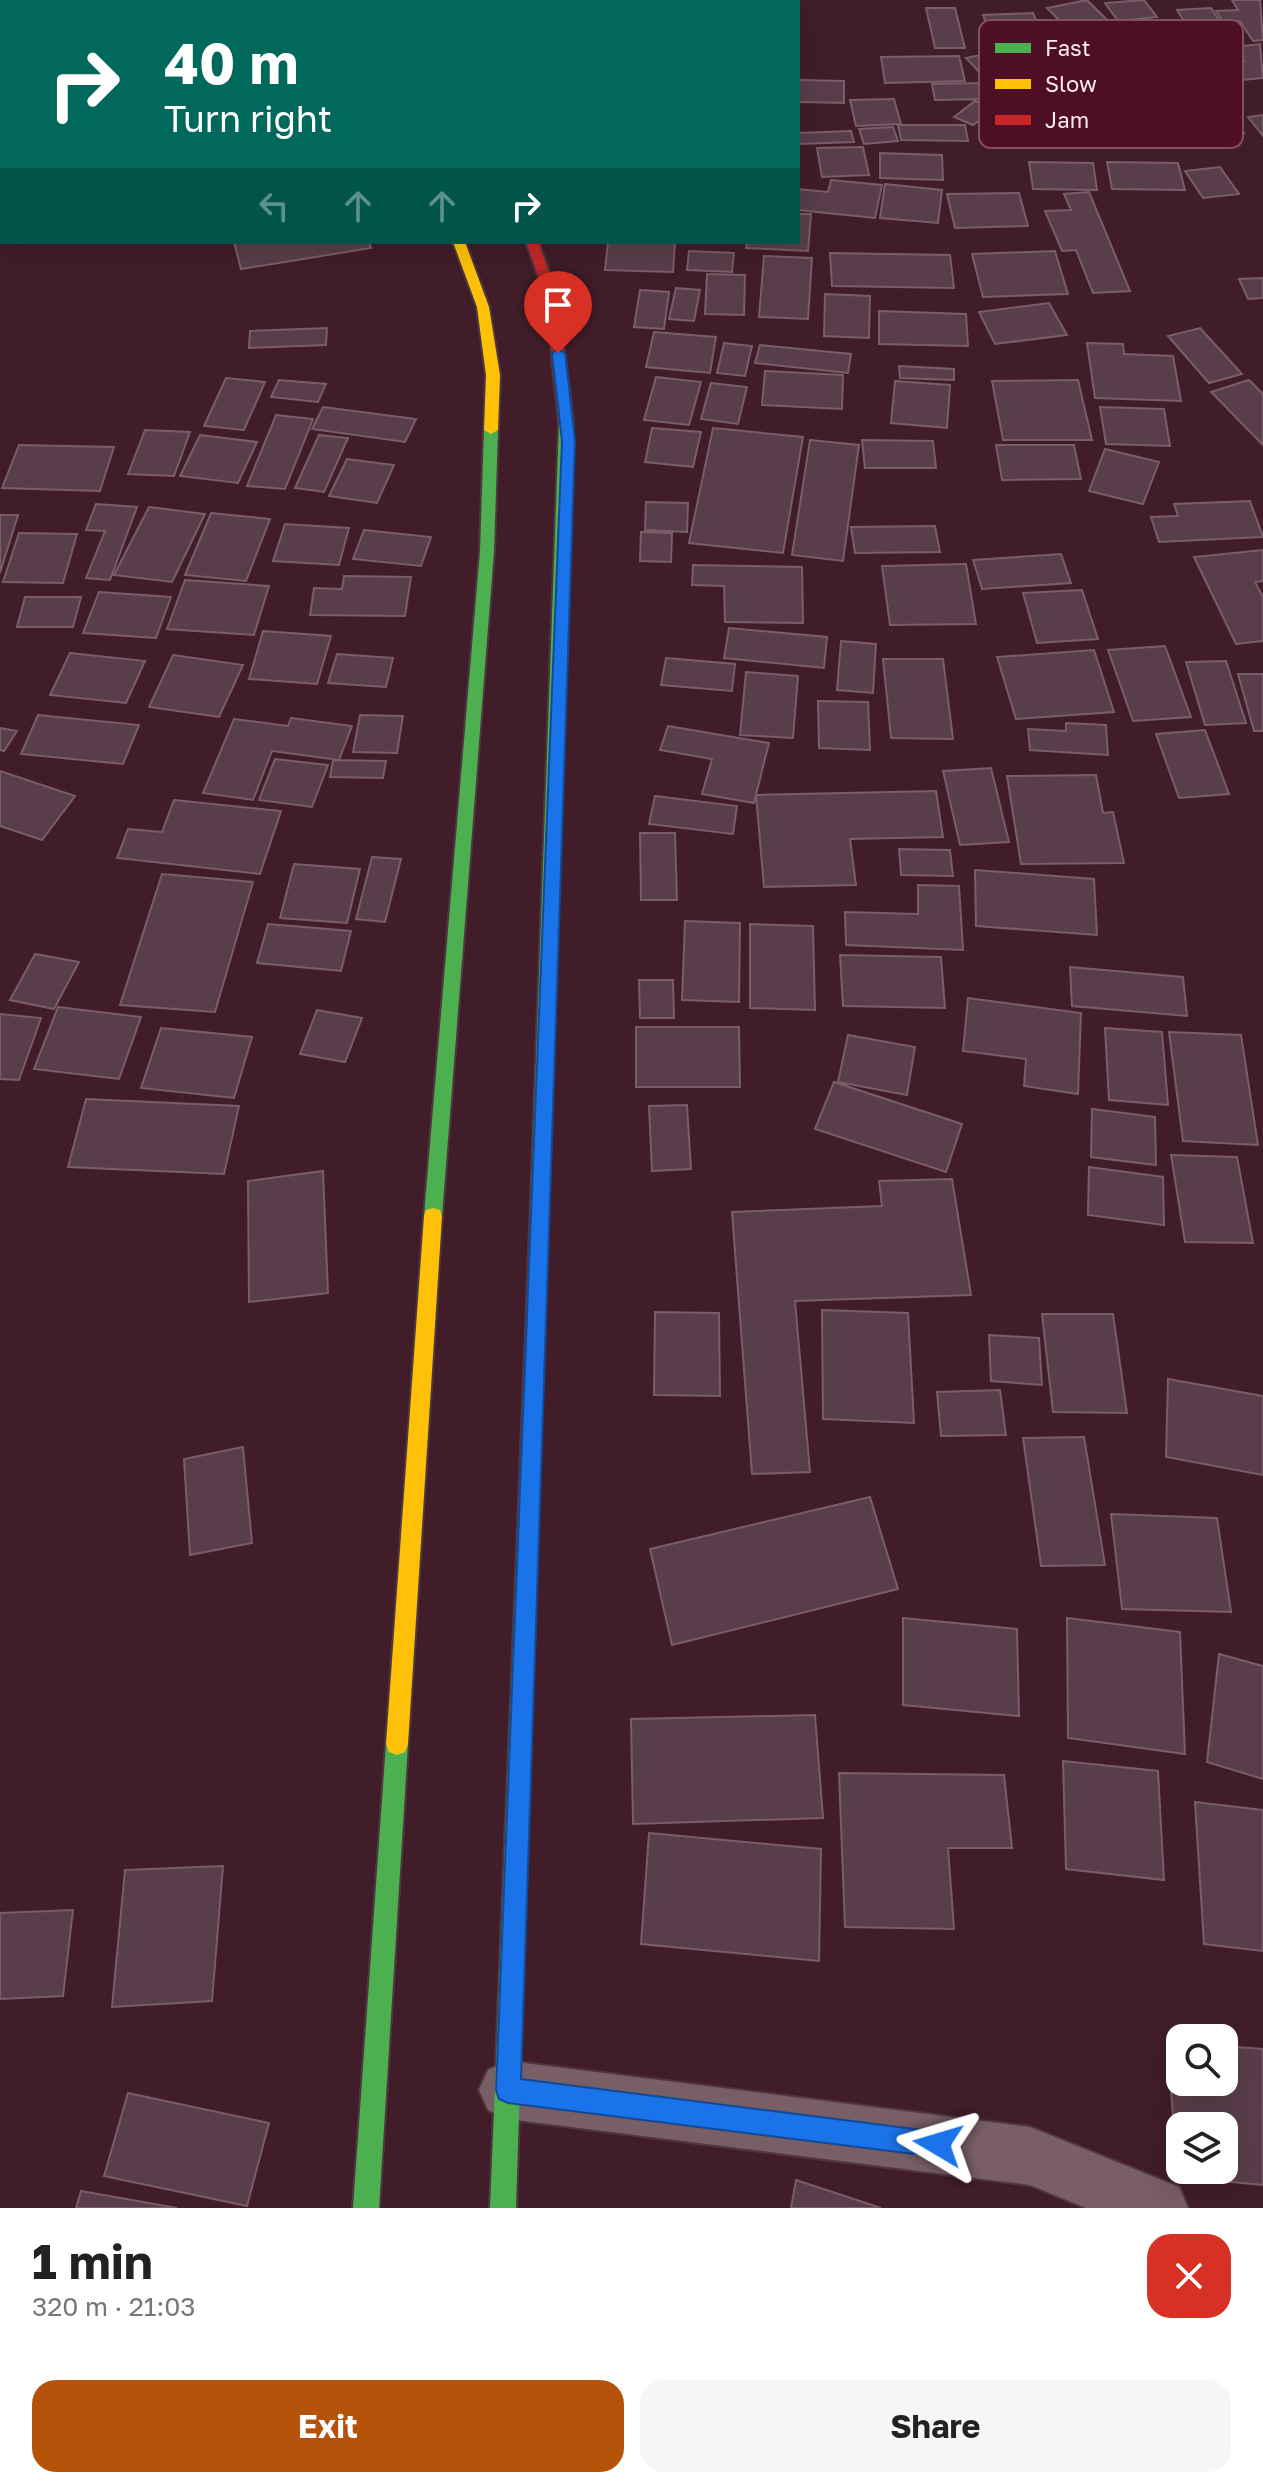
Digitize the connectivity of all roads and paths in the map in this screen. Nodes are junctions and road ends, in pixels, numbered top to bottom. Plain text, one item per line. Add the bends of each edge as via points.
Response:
1 (460, 244) edge
2 (533, 244) edge
3 (508, 2090) junction
4 (366, 2208) edge
5 (503, 2208) edge
6 (1158, 2208) edge

1 - 4 main road via 483,307 493,375 487,551 431,1238
2 - 3 main road via 551,294 568,441
3 - 5 main road
3 - 6 street via 1030,2156

